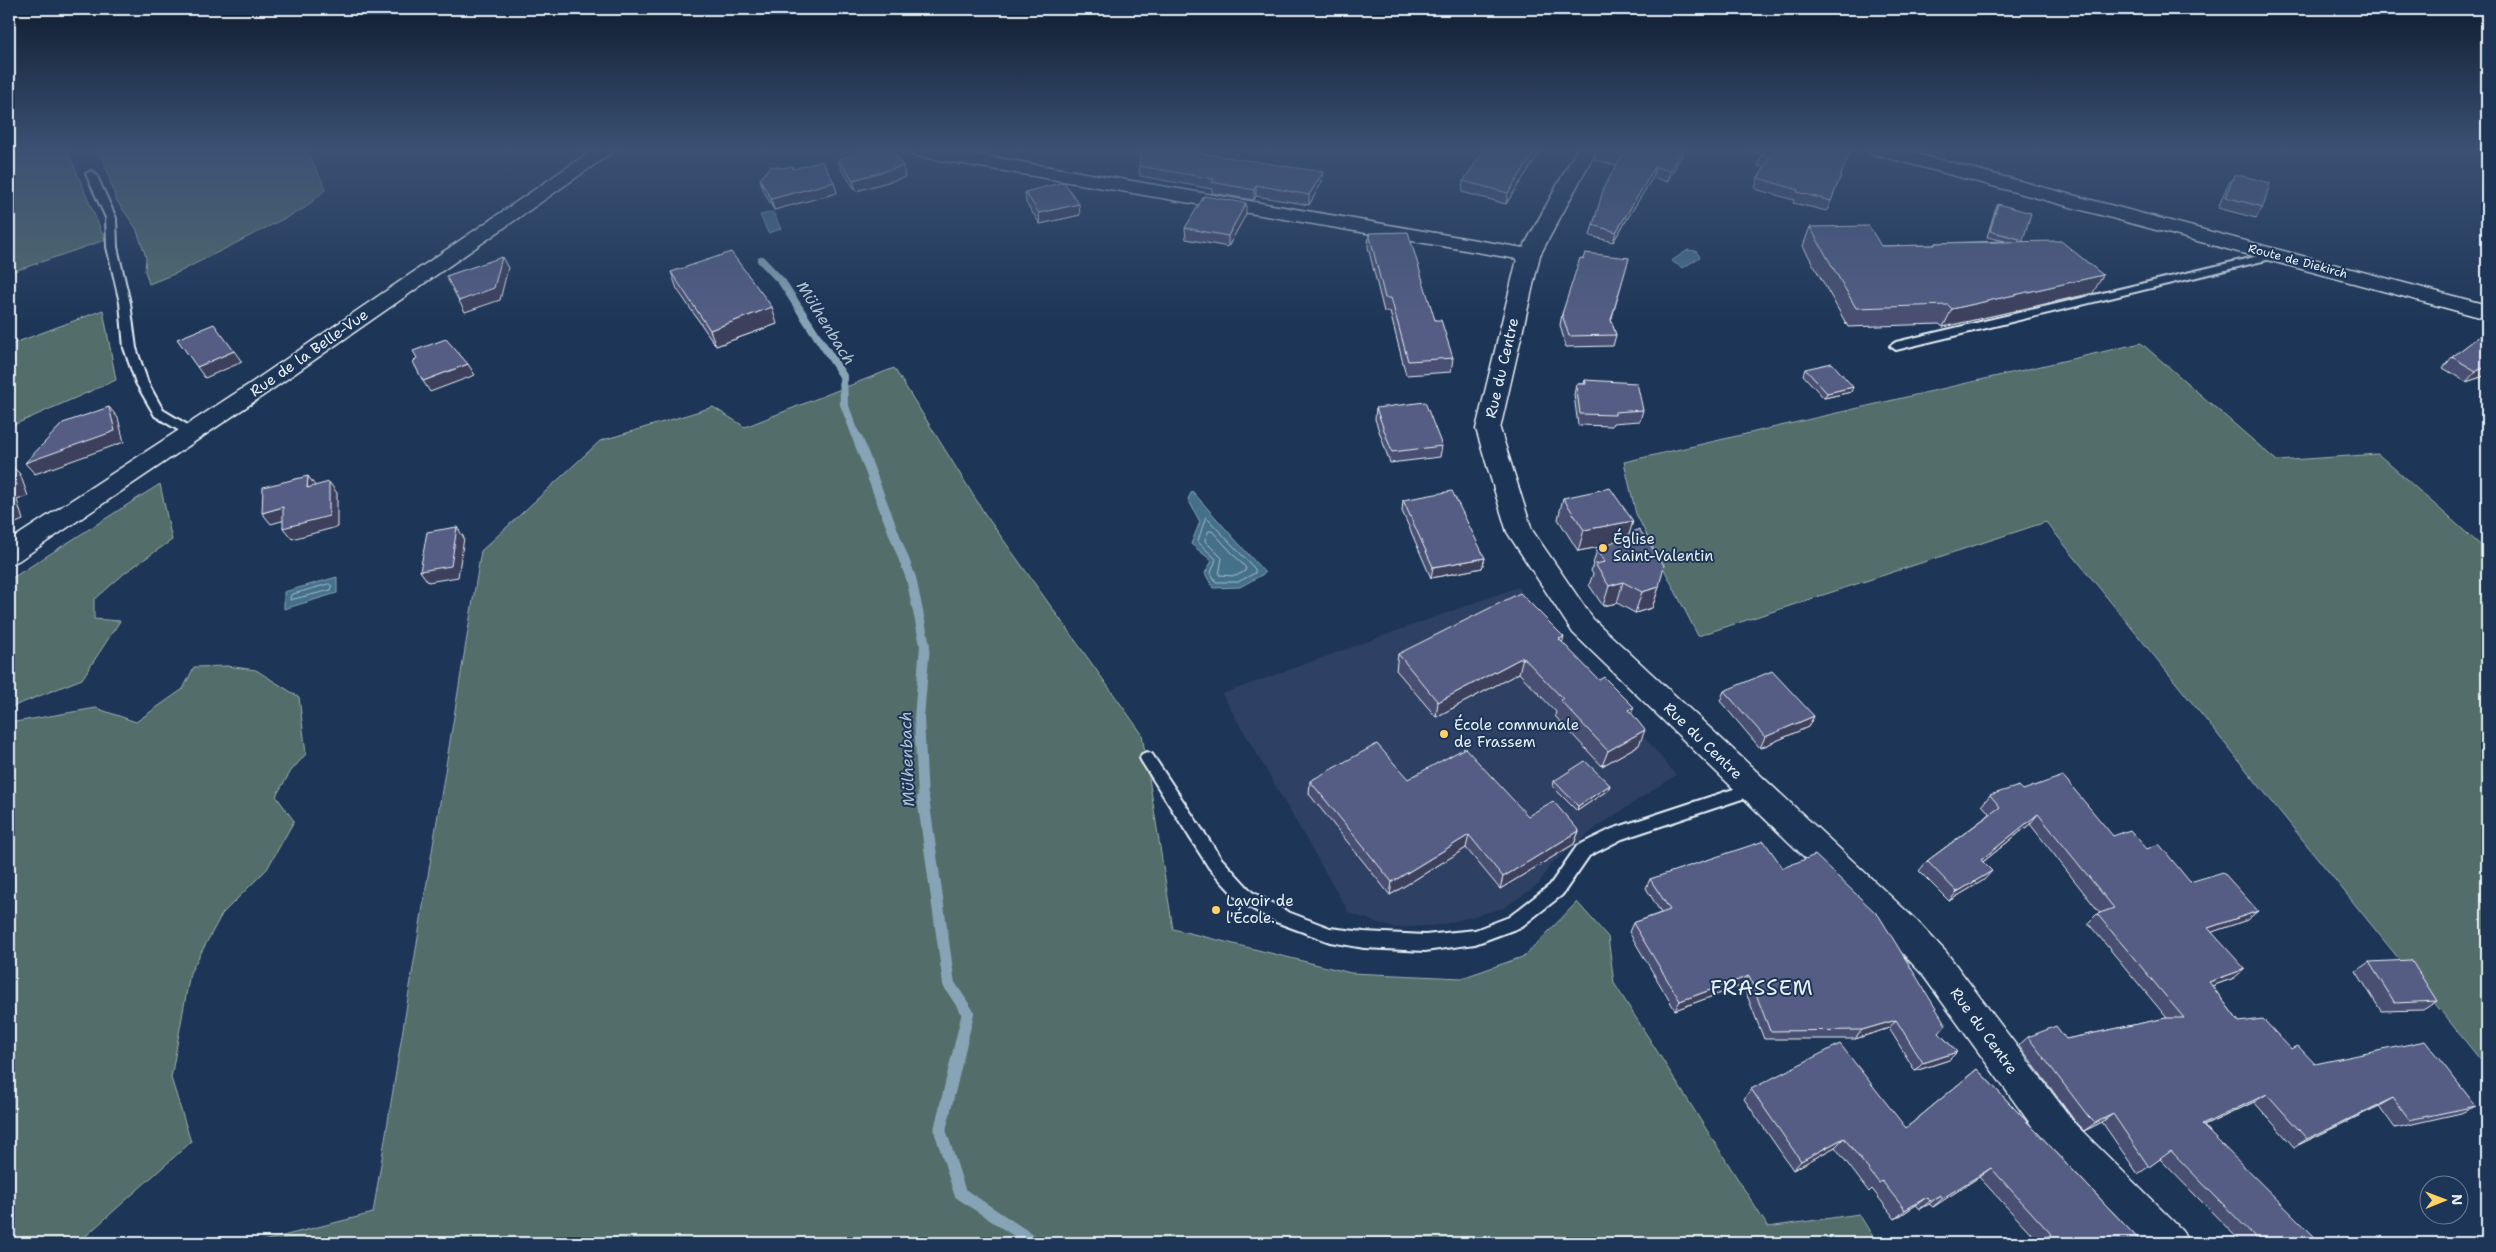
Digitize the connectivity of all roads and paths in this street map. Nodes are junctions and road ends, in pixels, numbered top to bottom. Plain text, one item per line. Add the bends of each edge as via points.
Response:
1 (106, 207) edge
2 (521, 207) edge
3 (1252, 207) edge
4 (1555, 207) edge
5 (2096, 207) edge
6 (1529, 255) junction
7 (2275, 255) junction
8 (2487, 312) edge
9 (1896, 346) dead end
10 (192, 432) junction
11 (9, 554) edge
12 (1148, 758) dead end
13 (1752, 789) junction
14 (2169, 1243) edge

1 - 10 lane via 111,218 112,247 125,303 130,348 142,384 158,413
2 - 10 street, Rue de la Belle-Vue
3 - 6 street
4 - 6 street, Rue du Centre
5 - 7 street, Route de Diekirch
6 - 13 street, Rue du Centre via 1488,429 1520,532 1582,626
7 - 8 street, Route de Diekirch
7 - 9 lane
10 - 11 street, Rue de la Belle-Vue
12 - 13 lane via 1215,862 1246,897 1282,917 1314,929 1364,940 1425,943 1475,937 1514,922 1556,890 1583,851 1617,834
13 - 14 street, Rue du Centre via 1906,932 1934,963 2063,1138

